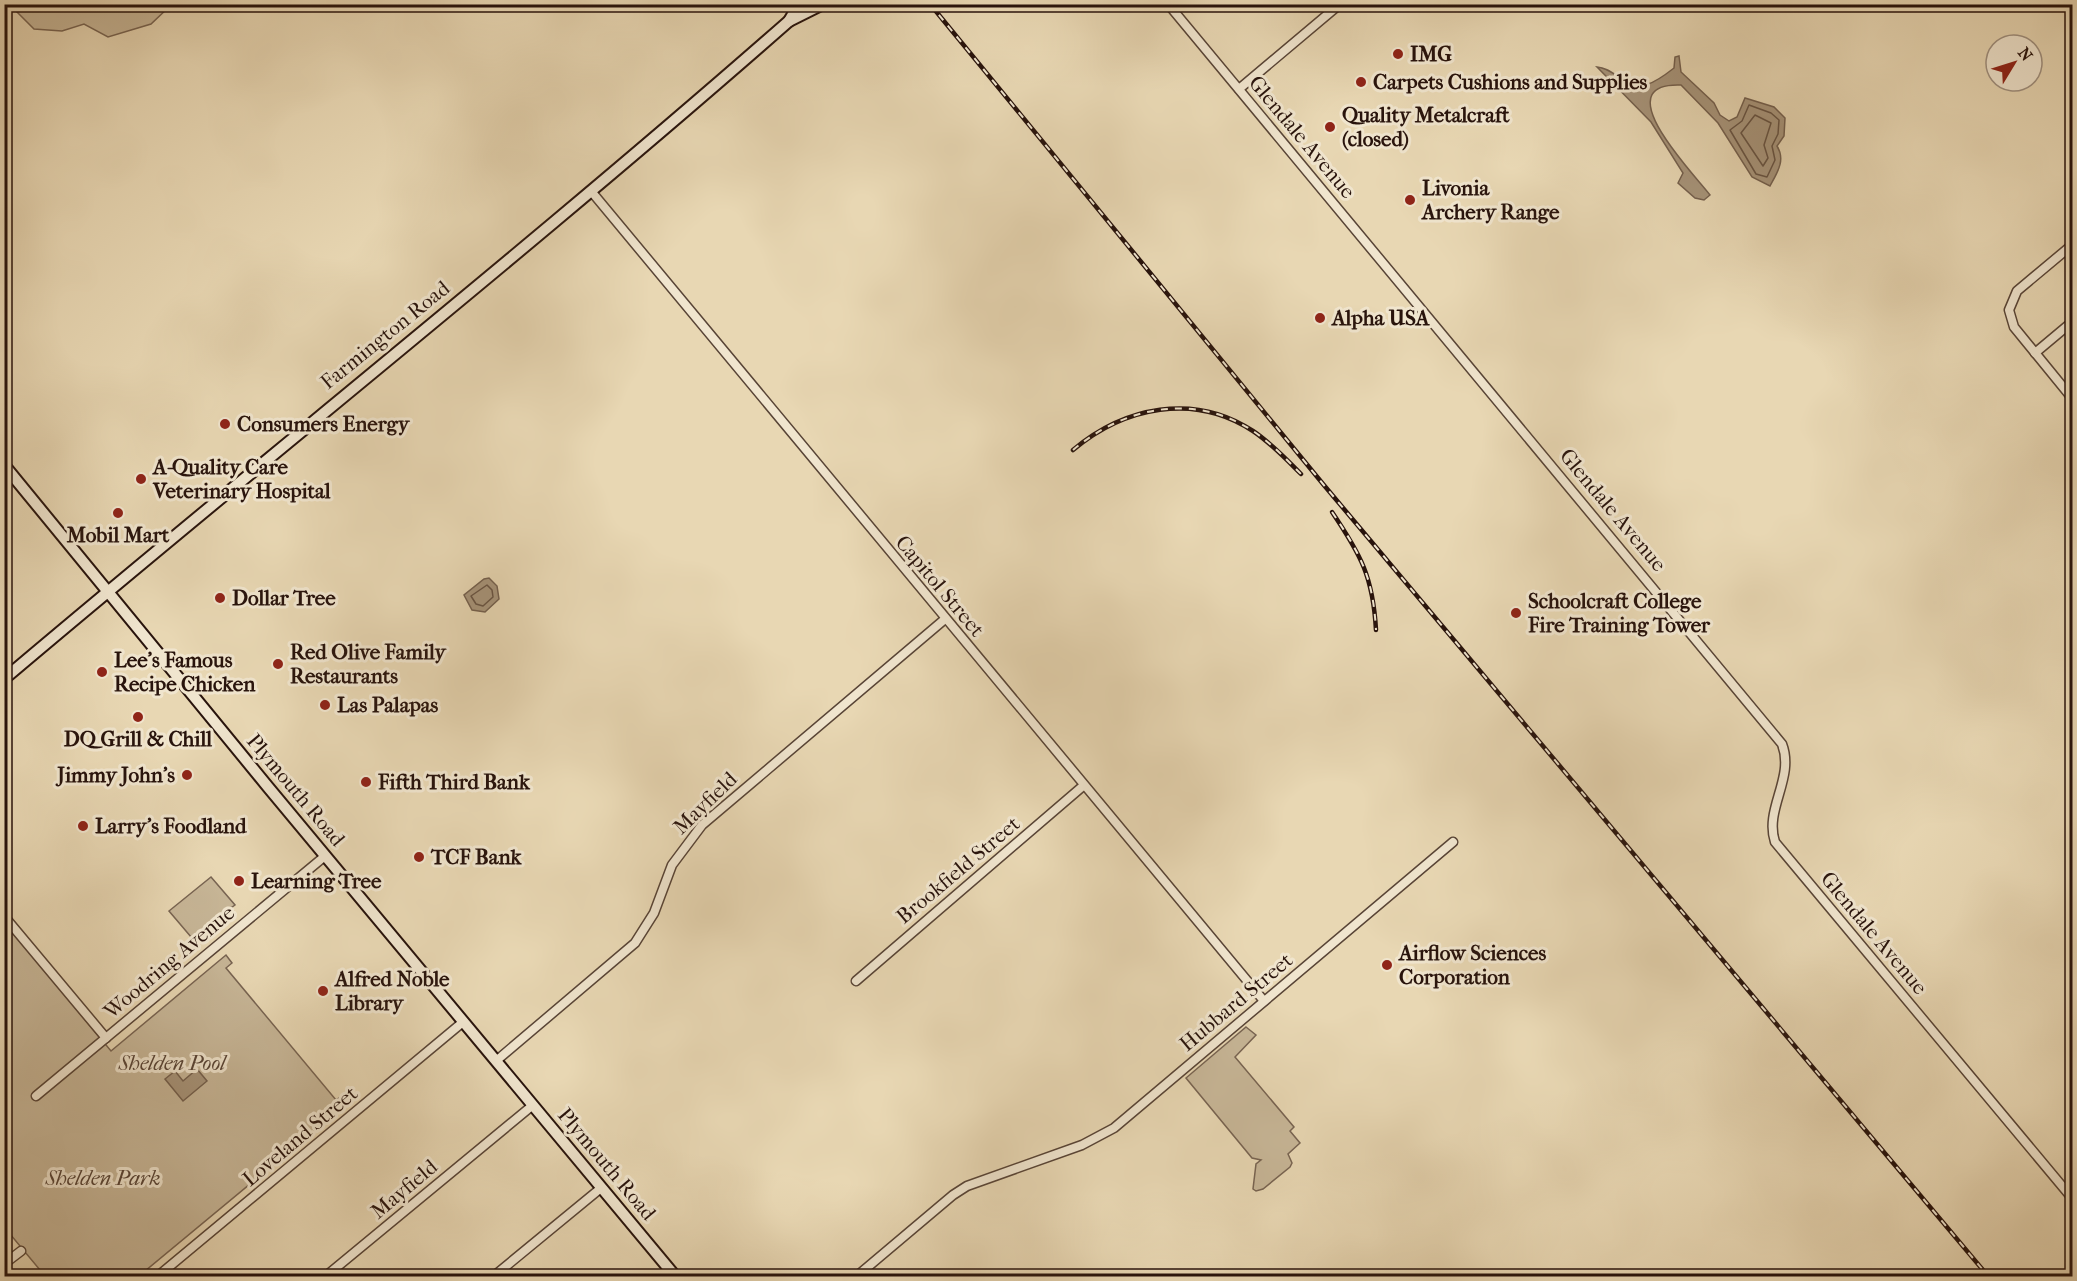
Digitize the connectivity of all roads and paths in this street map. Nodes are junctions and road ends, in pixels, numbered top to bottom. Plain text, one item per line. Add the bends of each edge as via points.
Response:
1 (799, 4) edge
2 (823, 4) edge
3 (1168, 4) edge
4 (1340, 4) edge
5 (789, 21) junction
6 (1239, 89) junction
7 (591, 191) junction
8 (2073, 245) edge
9 (2073, 322) edge
10 (2036, 353) junction
11 (2073, 398) edge
12 (4, 465) edge
13 (108, 593) junction
14 (945, 619) junction
15 (4, 679) edge
16 (1083, 786) junction
17 (1453, 842) dead end
18 (326, 856) junction
19 (4, 916) edge
20 (856, 981) dead end
21 (1264, 1001) junction
22 (463, 1022) junction
23 (106, 1038) junction
24 (496, 1061) junction
25 (36, 1096) dead end
26 (533, 1105) junction
27 (601, 1188) junction
28 (2073, 1198) edge
29 (21, 1251) dead end
30 (4, 1264) edge
31 (670, 1275) edge
32 (158, 1276) edge
33 (326, 1276) edge
34 (494, 1276) edge
35 (857, 1276) edge

1 - 5 main road, Farmington Road
2 - 5 main road, Farmington Road
3 - 6 street, Glendale Avenue
4 - 6 street
5 - 7 main road, Farmington Road
6 - 28 street, Glendale Avenue via 1782,744 1787,761 1772,824 1775,842
7 - 13 main road, Farmington Road
7 - 14 street, Capitol Street
8 - 10 street via 2012,297 2009,315 2014,327
9 - 10 street
10 - 11 street
12 - 13 main road, Plymouth Road
13 - 15 main road, Farmington Road
13 - 18 main road, Plymouth Road
14 - 16 street, Capitol Street
14 - 24 street, Mayfield via 702,825 672,866 654,913 635,943
16 - 20 street, Brookfield Street
16 - 21 street, Capitol Street
17 - 21 street, Hubbard Street
18 - 22 main road, Plymouth Road
18 - 23 street, Woodring Avenue
19 - 23 street
21 - 35 street, Hubbard Street via 1114,1128 1082,1145 977,1182 953,1195
22 - 24 main road, Plymouth Road
22 - 32 street, Loveland Street
23 - 25 street, Woodring Avenue
24 - 26 main road, Plymouth Road
26 - 27 main road, Plymouth Road
26 - 33 street, Mayfield
27 - 31 main road, Plymouth Road
27 - 34 street
29 - 30 street

